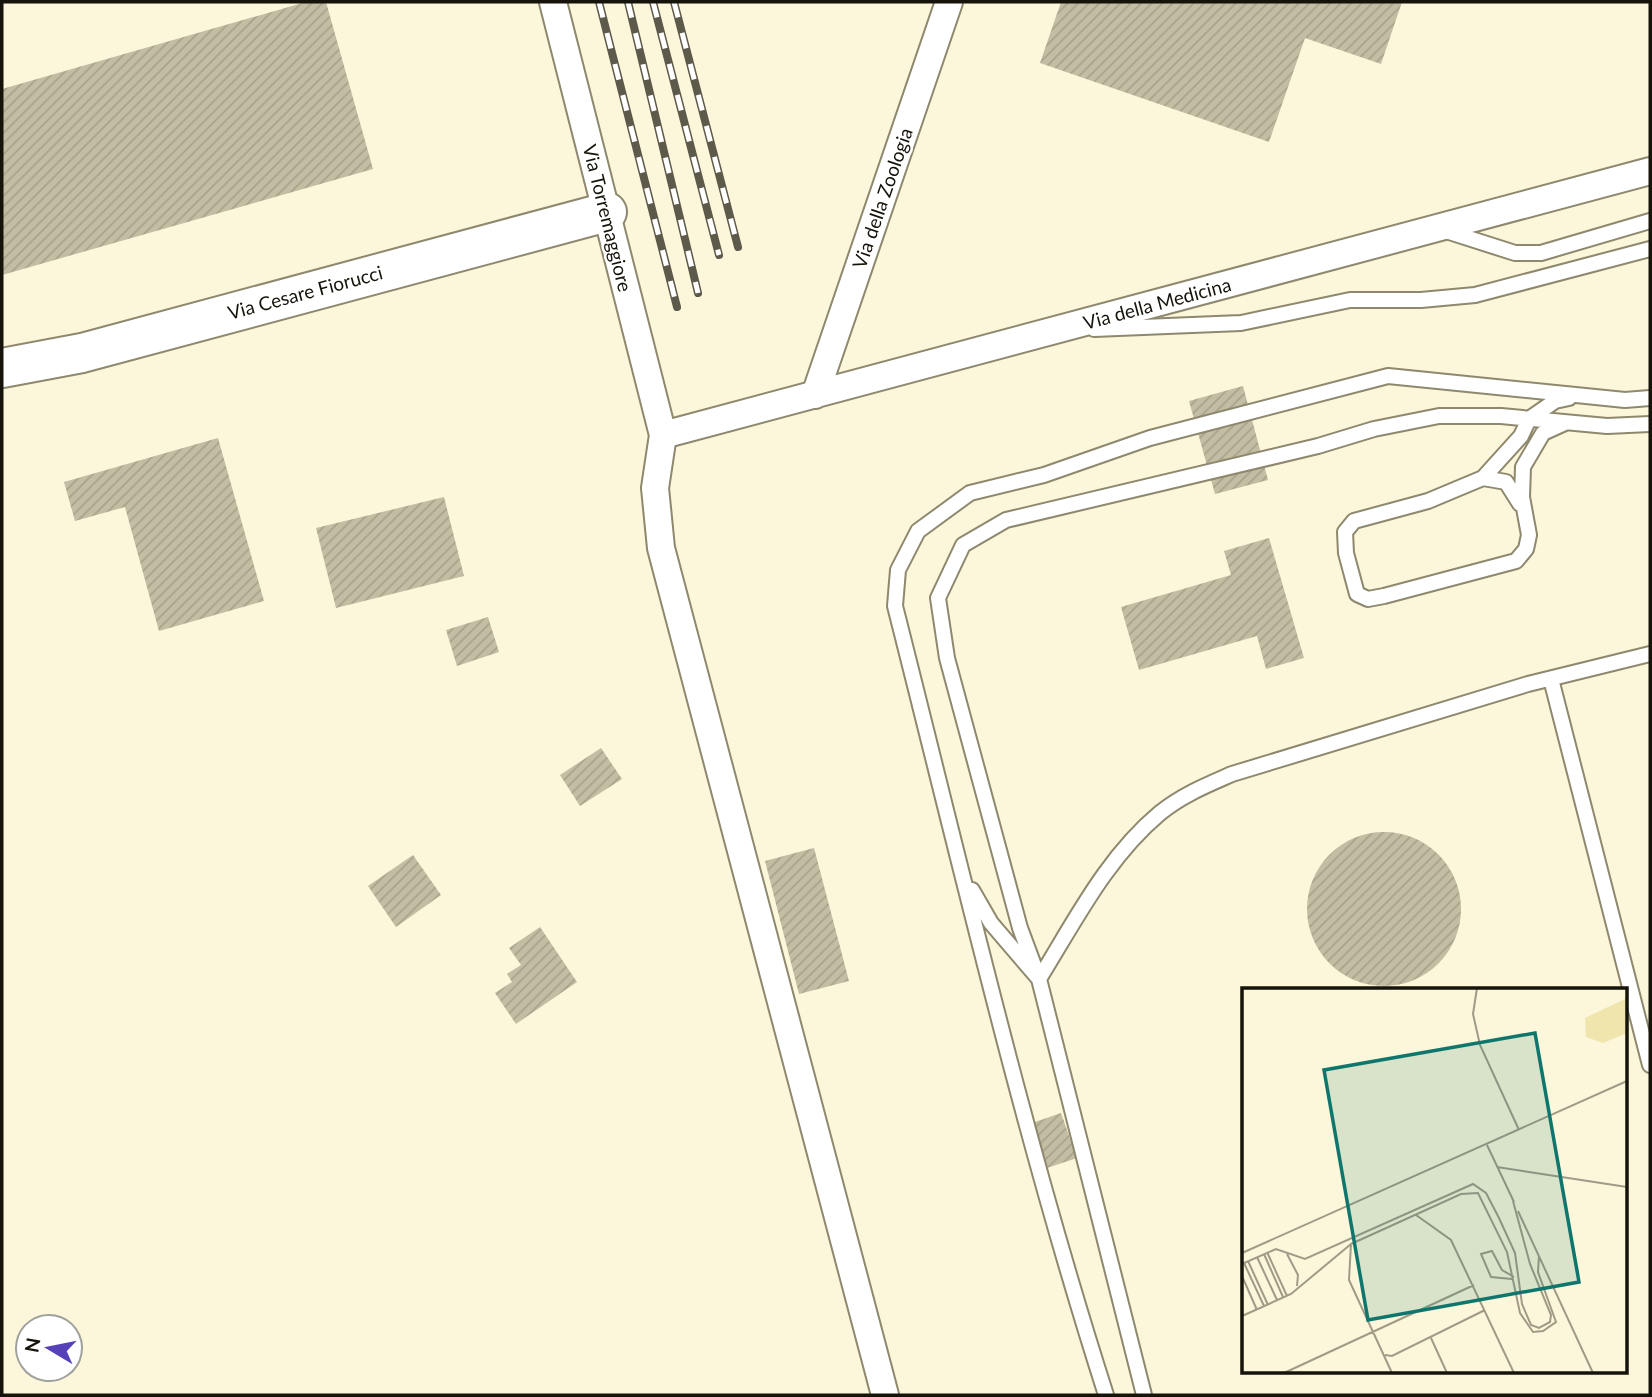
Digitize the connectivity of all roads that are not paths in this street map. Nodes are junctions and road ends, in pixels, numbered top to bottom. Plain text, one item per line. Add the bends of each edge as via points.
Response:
1 (552, 2) edge
2 (949, 2) edge
3 (1650, 171) edge
4 (607, 212) junction
5 (1650, 220) edge
6 (1437, 228) junction
7 (1650, 249) edge
8 (1054, 331) junction
9 (2, 368) edge
10 (815, 395) junction
11 (1580, 396) junction
12 (1650, 398) edge
13 (1530, 419) junction
14 (1565, 424) junction
15 (1650, 424) edge
16 (663, 435) junction
17 (1483, 478) junction
18 (1527, 522) junction
19 (1650, 654) edge
20 (1551, 680) junction
21 (954, 837) junction
22 (1039, 979) junction
23 (1650, 1065) edge
24 (885, 1395) edge
25 (1106, 1395) edge
26 (1144, 1395) edge

1 - 4 street, Via Torremaggiore
2 - 10 street, Via della Zoologia
3 - 6 street, Via della Medicina
4 - 9 street, Via Cesare Fiorucci via 82,353
4 - 16 street, Via Torremaggiore
5 - 6 lane via 1541,253 1515,253
6 - 8 street, Via della Medicina
7 - 8 lane via 1475,295 1350,300 1241,323
8 - 10 street, Via della Medicina
10 - 16 street, Via della Medicina
11 - 12 lane
11 - 13 lane via 1555,401
11 - 21 lane via 1388,376 1150,438 1044,475 970,493 918,531 898,570 895,606
13 - 14 lane
13 - 17 lane via 1521,436
13 - 22 lane via 1439,416 1374,429 1006,520 963,545 938,598 947,658 1020,928
14 - 15 lane
14 - 18 lane via 1543,433 1522,467
16 - 24 street via 656,488 661,548
17 - 18 lane via 1506,482
17 - 18 lane via 1428,501 1354,521 1345,532 1357,594 1368,599 1516,561 1526,549
19 - 20 lane
20 - 22 lane via 1232,774 1195,790 1160,813 1110,864
20 - 23 lane
21 - 22 lane via 965,879 991,923
21 - 25 lane via 1066,1268
22 - 26 lane

